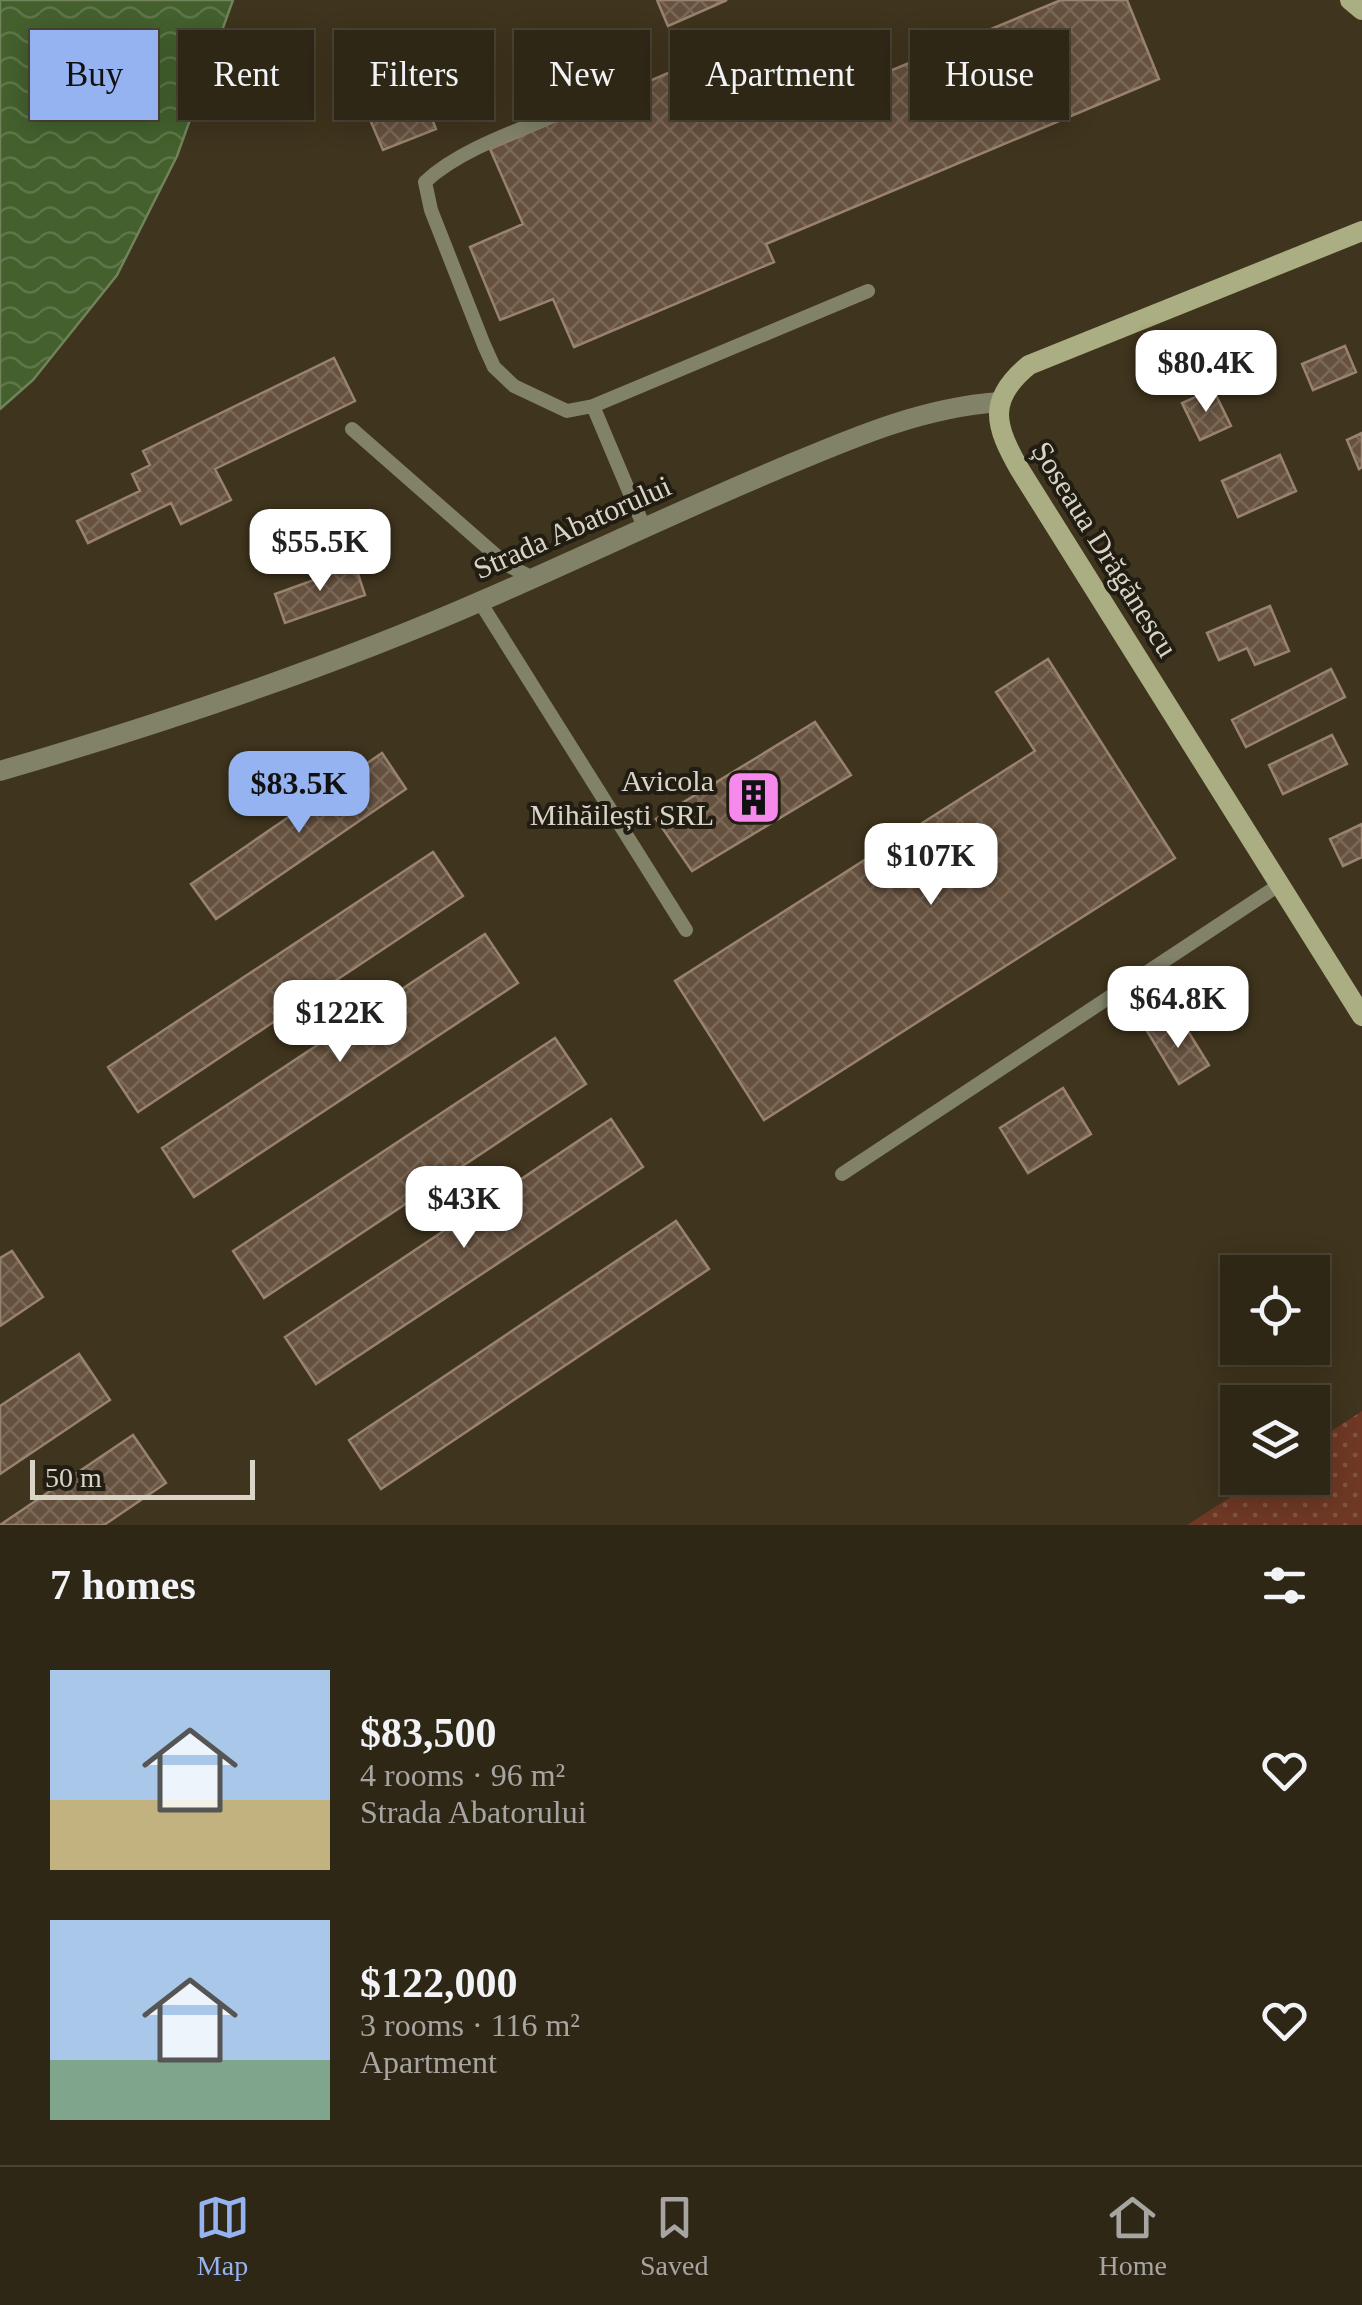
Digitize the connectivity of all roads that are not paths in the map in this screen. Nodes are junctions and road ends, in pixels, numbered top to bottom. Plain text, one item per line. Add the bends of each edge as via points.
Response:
1 (1350, 0) edge
2 (1362, 10) edge
3 (545, 120) edge
4 (1362, 231) edge
5 (868, 291) dead end
6 (1000, 402) junction
7 (594, 406) junction
8 (352, 430) dead end
9 (644, 527) junction
10 (533, 578) junction
11 (480, 602) junction
12 (0, 771) edge
13 (1280, 885) junction
14 (686, 930) dead end
15 (1362, 1016) edge
16 (842, 1174) dead end

1 - 2 main road
3 - 7 lane via 425,182 430,210 494,367 547,404 567,410
4 - 6 main road via 1029,365 1010,381
5 - 7 lane
6 - 9 street, Strada Abatorului via 877,427
6 - 13 main road, Șoseaua Drăgănescu via 1006,444
7 - 9 lane
8 - 10 lane via 507,565
9 - 10 street, Strada Abatorului
10 - 11 street, Strada Abatorului
11 - 12 street, Strada Abatorului via 320,668
11 - 14 lane
13 - 15 main road, Șoseaua Drăgănescu
13 - 16 lane

